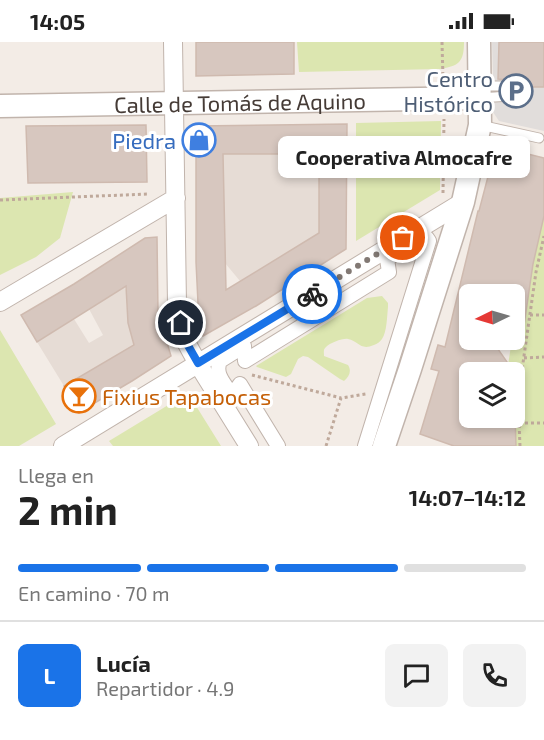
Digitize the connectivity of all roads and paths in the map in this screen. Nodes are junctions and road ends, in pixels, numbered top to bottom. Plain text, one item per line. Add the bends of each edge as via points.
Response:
1 (173, 42) edge
2 (479, 42) edge
3 (480, 92) junction
4 (174, 103) junction
5 (0, 106) edge
6 (480, 125) junction
7 (539, 138) dead end
8 (175, 195) junction
9 (0, 201) edge
10 (463, 202) junction
11 (544, 236) edge
12 (0, 302) edge
13 (530, 315) junction
14 (544, 315) edge
15 (544, 357) edge
16 (524, 358) junction
17 (523, 362) edge
18 (198, 363) junction
19 (249, 374) dead end
20 (374, 393) dead end
21 (341, 398) junction
22 (525, 423) edge
23 (544, 423) edge
24 (519, 428) edge
25 (63, 446) edge
26 (249, 446) edge
27 (278, 446) edge
28 (326, 446) edge
29 (365, 446) edge
30 (384, 446) edge
31 (520, 446) edge

1 - 4 street
2 - 3 street
3 - 4 street, Calle de Tomás de Aquino
3 - 6 street
4 - 5 street, Calle de Tomás de Aquino
4 - 8 street
6 - 7 lane
6 - 10 street
8 - 9 path
8 - 12 street
8 - 18 street via 177,304 186,342
10 - 18 street
10 - 30 street
11 - 13 path
13 - 14 path
13 - 16 path
15 - 16 path
16 - 17 path
18 - 25 street
18 - 26 street
19 - 21 path
20 - 21 path
21 - 28 path
22 - 23 path
24 - 31 path
27 - 29 street via 240,384 232,395 218,372 220,361 244,346 245,361 389,273 387,259 427,238

